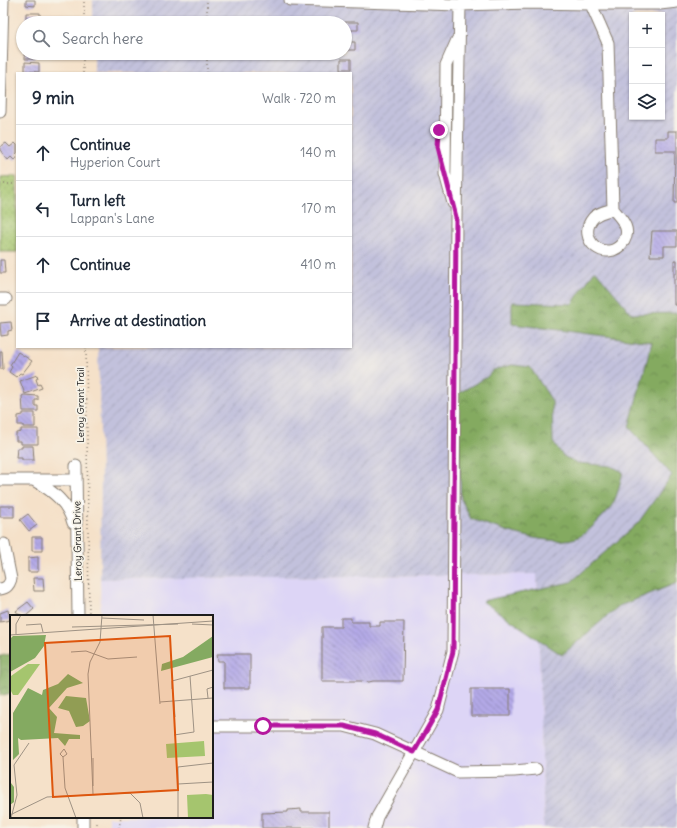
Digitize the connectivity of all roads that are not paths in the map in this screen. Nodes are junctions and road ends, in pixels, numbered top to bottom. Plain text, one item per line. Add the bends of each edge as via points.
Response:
1 (3, 0) edge
2 (290, 0) edge
3 (589, 2) edge
4 (677, 2) edge
5 (460, 5) junction
6 (1, 32) edge
7 (459, 36) junction
8 (0, 112) edge
9 (613, 209) dead end
10 (456, 217) junction
11 (76, 466) dead end
12 (0, 480) edge
13 (33, 480) junction
14 (76, 480) junction
15 (77, 536) junction
16 (4, 544) dead end
17 (0, 589) edge
18 (78, 615) edge
19 (213, 726) edge
20 (414, 752) junction
21 (536, 769) dead end
22 (374, 828) edge

1 - 6 street
2 - 5 street
3 - 4 street
3 - 5 street
3 - 9 street via 608,43
5 - 7 street
6 - 8 street
7 - 10 street
7 - 10 street via 446,65 439,109 438,147
10 - 20 street via 453,651 438,710
11 - 14 street, Leroy Grant Drive
12 - 13 street
13 - 14 street
13 - 15 street via 46,487 65,505
14 - 15 street, Leroy Grant Drive
15 - 18 street, Leroy Grant Drive
16 - 17 street via 11,579 9,585
19 - 20 street via 344,726 375,734
20 - 21 street via 458,772
20 - 22 street via 377,817

